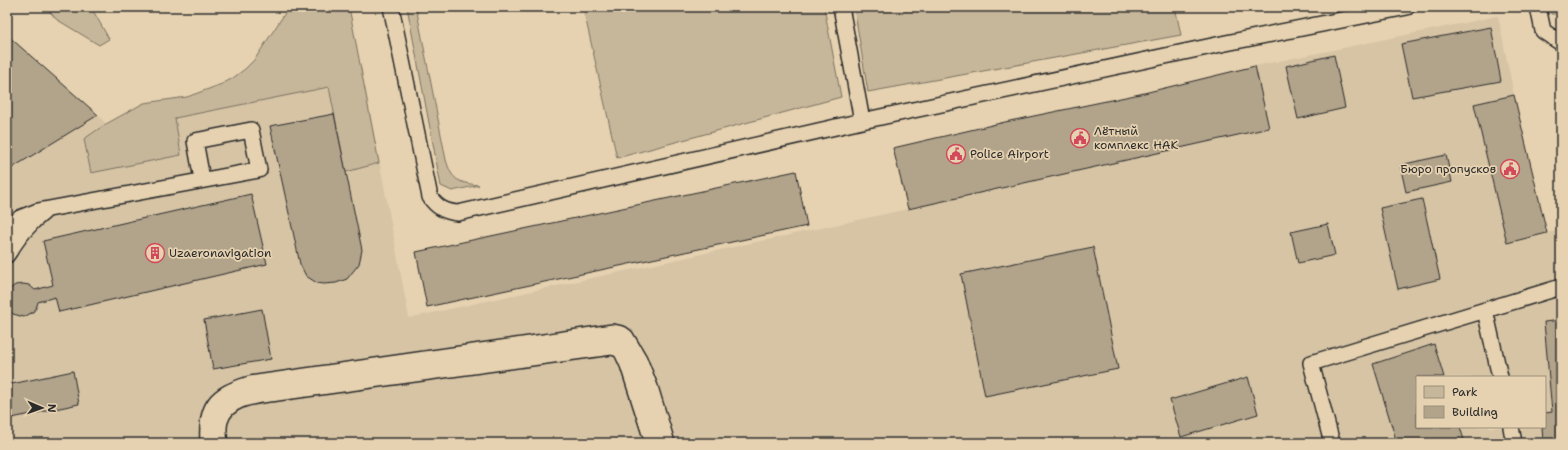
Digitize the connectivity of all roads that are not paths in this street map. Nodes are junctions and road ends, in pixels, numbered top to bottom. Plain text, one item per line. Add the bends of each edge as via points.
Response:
1 (391, 7) edge
2 (840, 7) edge
3 (1407, 7) edge
4 (1538, 7) edge
5 (1561, 43) edge
6 (862, 121) junction
7 (202, 179) junction
8 (52, 208) junction
9 (7, 230) edge
10 (7, 255) edge
11 (1561, 287) edge
12 (1484, 310) junction
13 (1500, 376) edge
14 (1511, 428) edge
15 (208, 443) edge
16 (220, 443) edge
17 (653, 443) edge
18 (667, 443) edge
19 (1332, 443) edge
20 (1514, 443) edge

1 - 6 lane via 430,197 439,207 452,213
2 - 6 lane
3 - 6 lane via 1218,44
4 - 5 lane via 1544,31
7 - 7 lane via 259,170 251,130 195,141
7 - 8 lane
8 - 9 lane via 26,215
8 - 10 lane via 29,225
11 - 12 lane
12 - 13 lane
12 - 19 lane via 1311,363
14 - 20 lane
15 - 18 lane via 208,420 216,401 223,394 250,384 613,332 626,337 639,359
16 - 17 lane via 220,422 224,414 236,402 250,397 612,347 622,352 628,365

